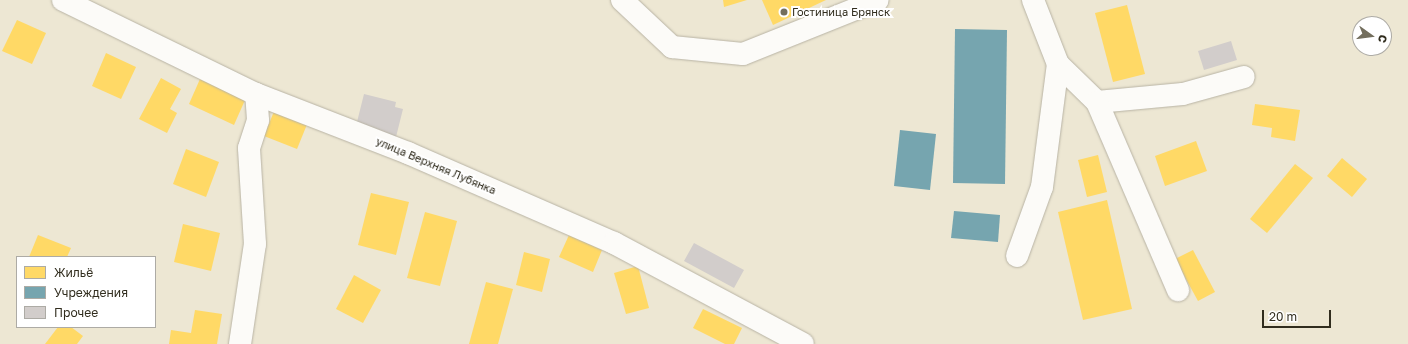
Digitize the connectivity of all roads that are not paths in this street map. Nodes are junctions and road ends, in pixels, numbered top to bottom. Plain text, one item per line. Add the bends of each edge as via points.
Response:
1 (64, 0) edge
2 (622, 0) edge
3 (878, 0) edge
4 (1033, 0) edge
5 (1058, 64) junction
6 (1244, 77) dead end
7 (256, 94) junction
8 (1097, 102) junction
9 (1016, 256) dead end
10 (1178, 290) dead end
11 (240, 344) edge
12 (803, 344) edge

1 - 7 street, улица Верхняя Лубянка
2 - 3 street via 672,47 743,54
4 - 5 street
5 - 8 street
5 - 9 street via 1042,187
6 - 8 street via 1183,94
7 - 11 street via 258,120 249,148 255,244
7 - 12 street, улица Верхняя Лубянка via 408,153 614,243
8 - 10 street

